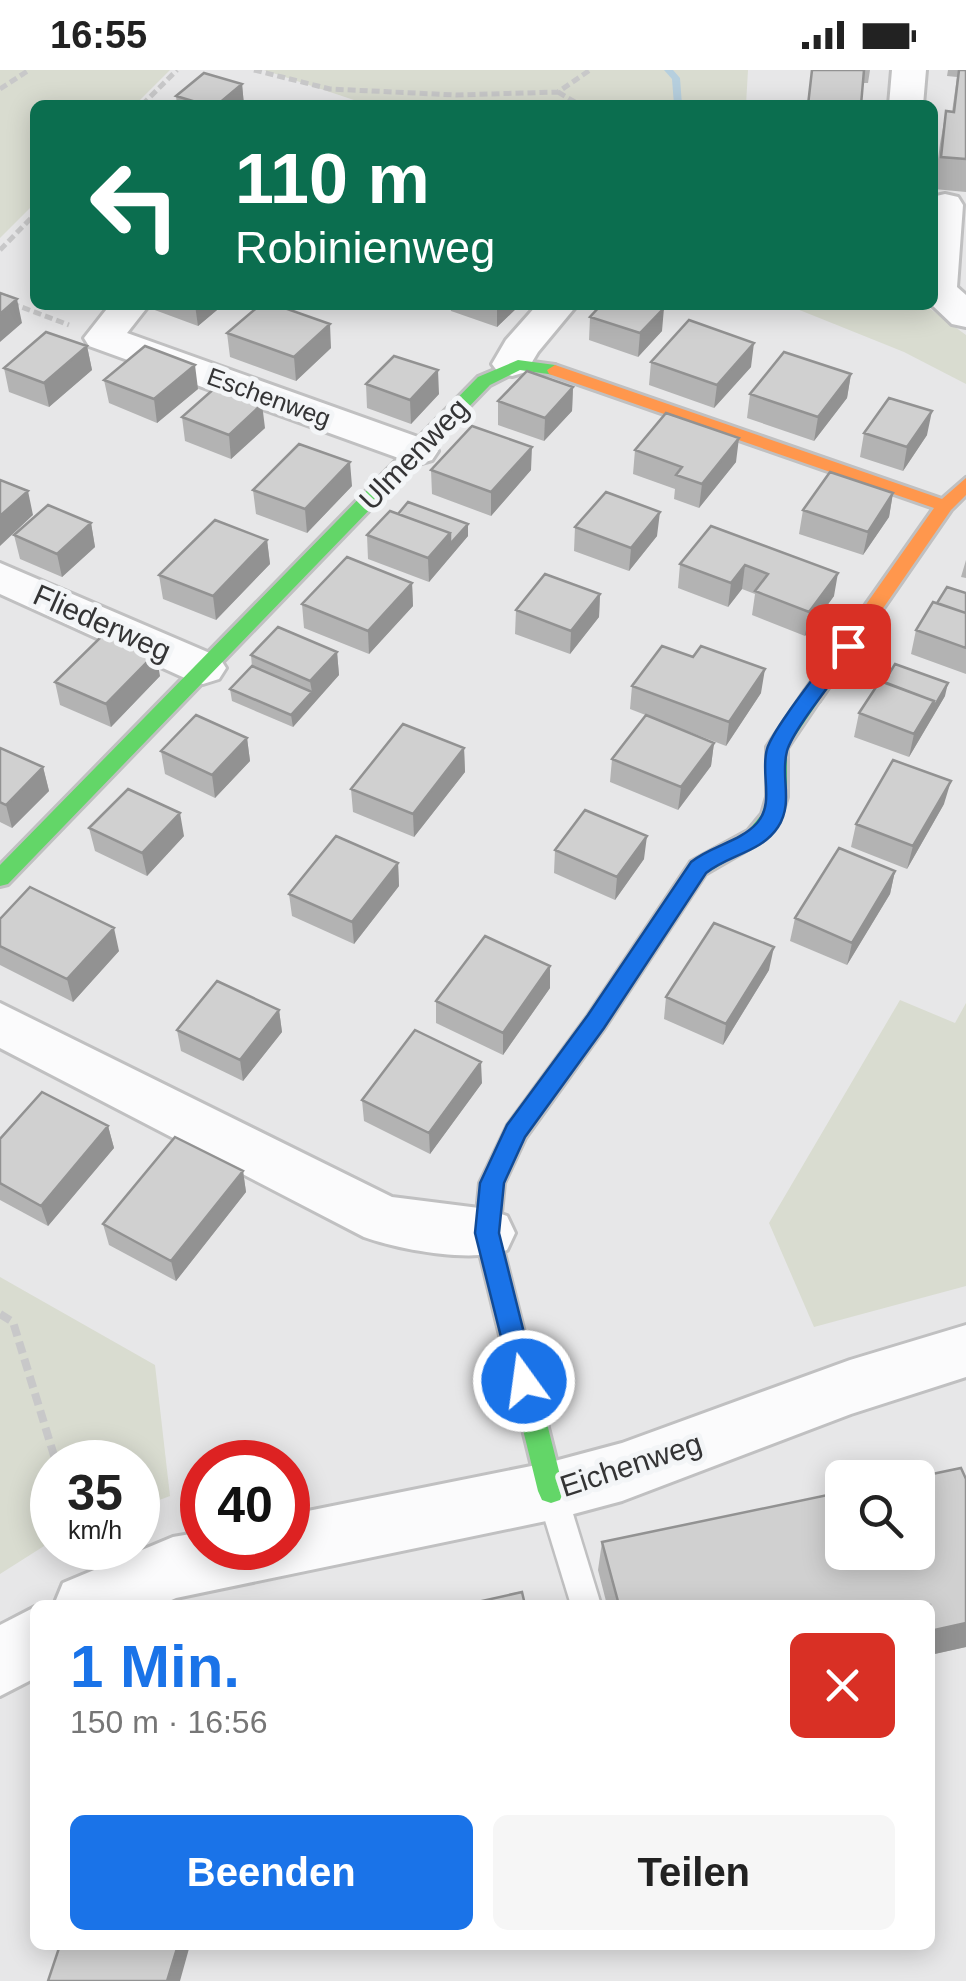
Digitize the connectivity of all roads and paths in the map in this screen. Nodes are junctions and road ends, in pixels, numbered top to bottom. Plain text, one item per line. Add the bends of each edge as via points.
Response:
1 (28, 70) edge
2 (177, 70) edge
3 (254, 70) edge
4 (590, 70) edge
5 (909, 70) edge
6 (0, 89) edge
7 (558, 92) junction
8 (147, 100) edge
9 (572, 100) edge
10 (906, 100) edge
11 (948, 206) edge
12 (30, 219) edge
13 (0, 250) edge
14 (0, 299) edge
15 (126, 310) edge
16 (554, 310) edge
17 (966, 316) edge
18 (103, 338) junction
19 (512, 364) junction
20 (418, 451) junction
21 (966, 484) edge
22 (946, 506) junction
23 (0, 577) edge
24 (203, 668) junction
25 (0, 878) edge
26 (0, 1024) edge
27 (487, 1233) junction
28 (0, 1314) edge
29 (966, 1351) edge
30 (49, 1440) edge
31 (551, 1491) junction
32 (310, 1540) edge
33 (180, 1567) edge
34 (98, 1600) edge
35 (584, 1600) edge
36 (30, 1643) edge
37 (0, 1664) edge

1 - 6 path
2 - 8 path
3 - 7 path via 390,95
4 - 7 path
5 - 10 street
7 - 9 path
11 - 17 street via 938,290
12 - 13 path
14 - 18 path
15 - 18 street
16 - 19 street
18 - 20 street, Eschenweg
19 - 20 street, Ulmenweg via 484,381
19 - 22 street via 556,370
20 - 24 street, Ulmenweg
21 - 22 street
22 - 27 street via 778,747 770,823 698,868 516,1132 492,1183
23 - 24 street, Fliederweg
24 - 25 street, Ulmenweg
26 - 27 street via 384,1220
27 - 31 street
28 - 30 path via 13,1322
29 - 31 street, Eichenweg
31 - 32 street, Eichenweg
31 - 35 lane
33 - 34 street
36 - 37 street

